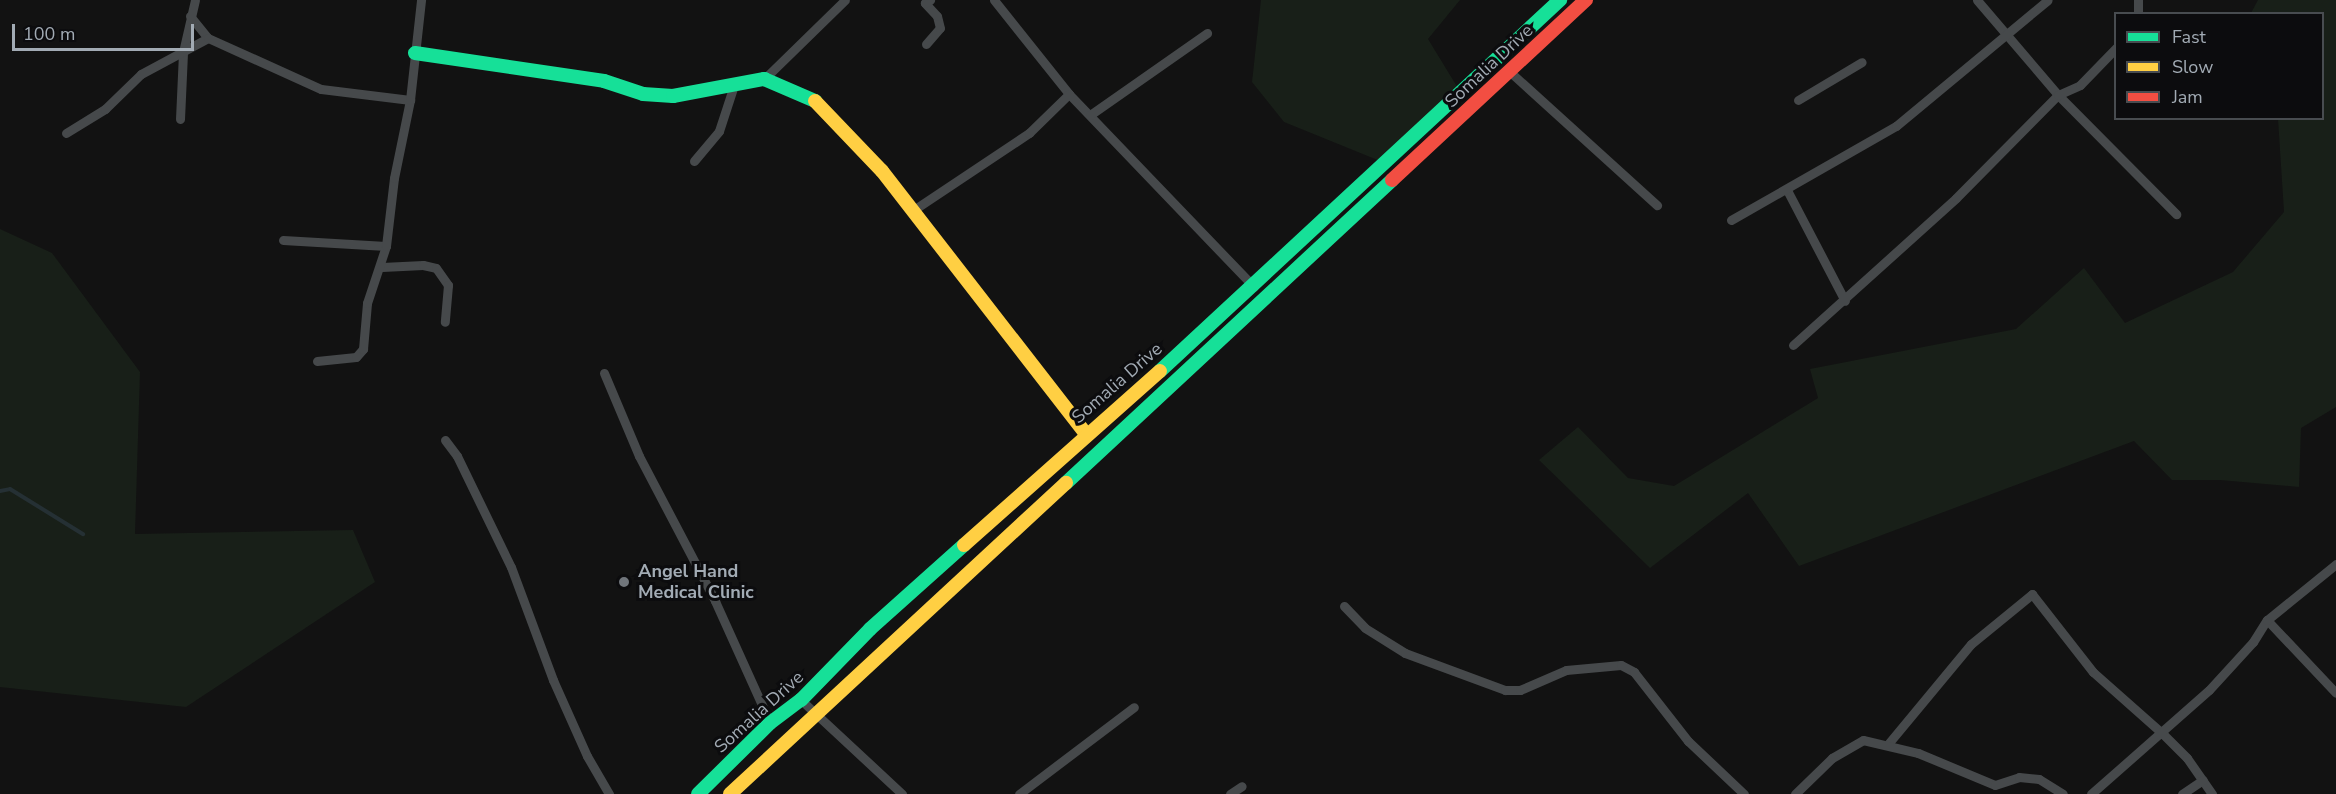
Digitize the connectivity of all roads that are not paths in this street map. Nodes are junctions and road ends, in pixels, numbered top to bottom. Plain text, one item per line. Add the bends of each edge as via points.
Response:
1 (195, 0) edge
2 (421, 0) edge
3 (845, 0) edge
4 (994, 0) edge
5 (1560, 0) edge
6 (1586, 0) edge
7 (1977, 0) edge
8 (2048, 0) edge
9 (925, 1) edge
10 (190, 16) junction
11 (1207, 33) dead end
12 (2009, 36) junction
13 (208, 38) junction
14 (926, 44) dead end
15 (2114, 49) edge
16 (183, 52) junction
17 (415, 53) junction
18 (1862, 62) dead end
19 (1509, 71) junction
20 (764, 79) junction
21 (734, 85) junction
22 (1069, 94) junction
23 (2058, 95) junction
24 (410, 100) junction
25 (1798, 100) dead end
26 (1090, 115) junction
27 (180, 119) dead end
28 (66, 133) dead end
29 (694, 161) dead end
30 (1787, 190) junction
31 (1657, 206) dead end
32 (912, 211) junction
33 (2176, 214) dead end
34 (1731, 220) dead end
35 (283, 240) dead end
36 (387, 246) junction
37 (382, 267) junction
38 (1254, 287) junction
39 (1845, 301) junction
40 (445, 322) dead end
41 (1793, 345) dead end
42 (317, 361) dead end
43 (604, 373) dead end
44 (1086, 434) junction
45 (445, 440) dead end
46 (2336, 564) edge
47 (1344, 606) dead end
48 (2267, 620) junction
49 (2336, 693) edge
50 (801, 700) junction
51 (1134, 707) dead end
52 (814, 712) junction
53 (770, 723) junction
54 (2163, 734) junction
55 (1888, 744) junction
56 (2203, 780) junction
57 (1242, 786) dead end
58 (609, 794) edge
59 (698, 794) edge
60 (730, 794) edge
61 (902, 794) edge
62 (1019, 794) edge
63 (1230, 794) edge
64 (1744, 794) edge
65 (1795, 794) edge
66 (2063, 794) edge
67 (2091, 794) edge
68 (2182, 794) edge
69 (2212, 794) edge

1 - 10 street
2 - 17 street
3 - 20 street
4 - 22 street
5 - 38 main road, Somalia Drive
6 - 19 main road, Somalia Drive
7 - 12 street
8 - 12 street
9 - 14 street via 940,22 938,32
10 - 13 street
10 - 16 street
11 - 26 street
12 - 23 street
12 - 30 street via 1896,126
13 - 16 street
13 - 24 street via 321,89
15 - 23 street via 2080,85
16 - 27 street
16 - 28 street via 141,74 105,109
17 - 21 main road via 604,81 643,94 673,96
17 - 24 street
18 - 25 street
19 - 31 street
19 - 52 main road, Somalia Drive
20 - 21 main road
20 - 32 main road via 810,96 856,140
21 - 29 street via 719,131
22 - 26 street
22 - 32 street via 1029,133
23 - 33 street
23 - 39 street via 1956,198
24 - 36 street via 394,178
26 - 38 street
30 - 34 street
30 - 39 street
32 - 44 main road
35 - 36 street
36 - 37 street
37 - 40 street via 436,268 448,285
37 - 42 street via 373,278 361,354
38 - 44 main road, Somalia Drive
39 - 41 street
43 - 53 street via 639,456 700,571
44 - 50 main road, Somalia Drive via 870,629
45 - 58 street via 457,456 511,567 553,680
46 - 48 street
47 - 64 street via 1365,628 1405,653 1505,690 1520,690 1566,670 1621,665 1634,672 1688,741
48 - 49 street
48 - 54 street via 2246,650
50 - 52 street
50 - 53 main road, Somalia Drive
51 - 62 street
52 - 60 main road, Somalia Drive
52 - 61 street
53 - 59 main road, Somalia Drive
54 - 55 street via 2093,672 2032,594 1971,644
54 - 56 street
54 - 67 street
55 - 65 street via 1863,740 1846,747
55 - 66 street via 1954,766 1995,785 2019,777 2039,779
56 - 68 street
56 - 69 street
57 - 63 street

